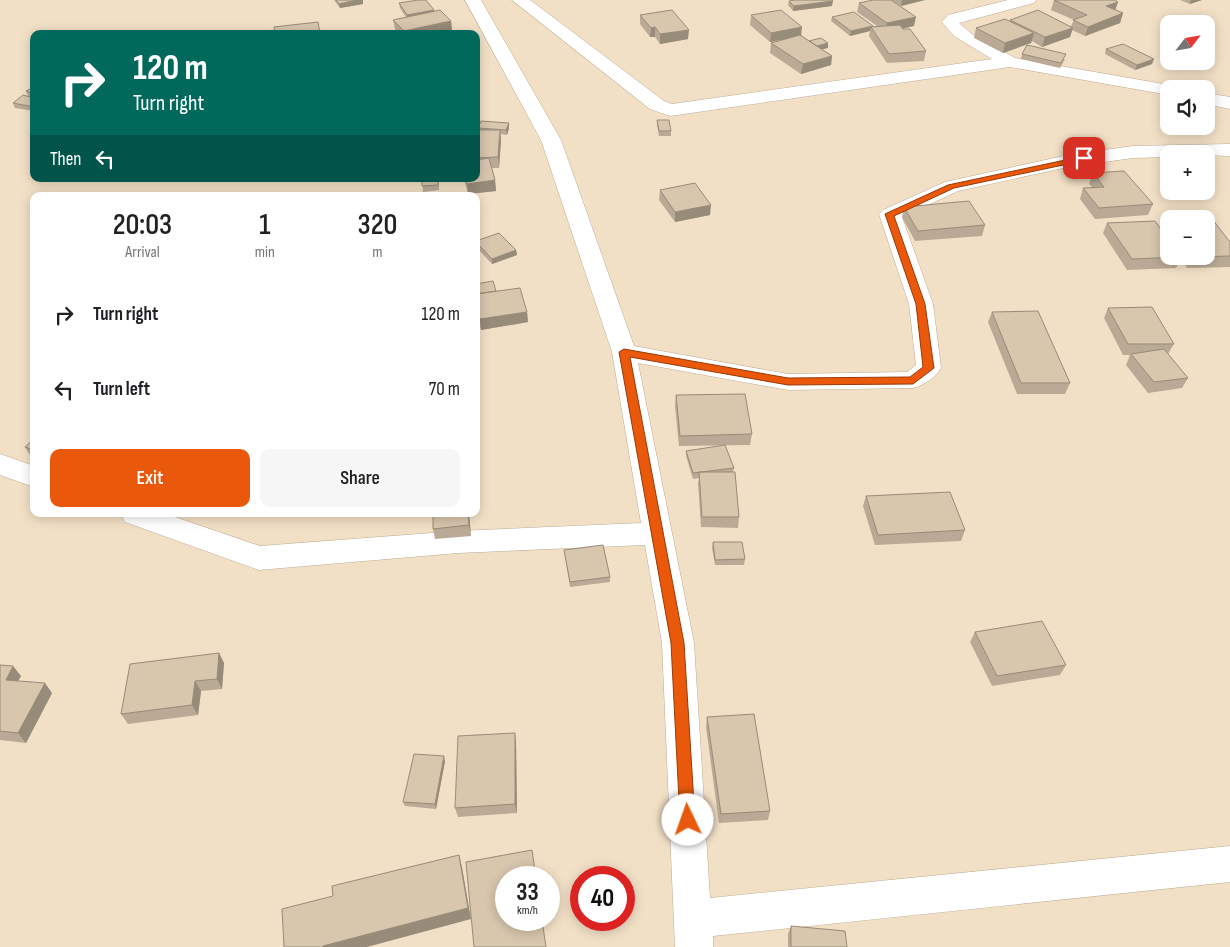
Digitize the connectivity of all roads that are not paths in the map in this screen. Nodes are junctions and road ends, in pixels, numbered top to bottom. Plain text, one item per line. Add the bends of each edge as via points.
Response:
1 (473, 0) edge
2 (520, 0) edge
3 (1028, 0) edge
4 (1010, 62) junction
5 (1160, 88) edge
6 (1215, 100) edge
7 (1230, 103) edge
8 (1230, 150) edge
9 (624, 352) junction
10 (0, 464) edge
11 (30, 475) edge
12 (143, 517) edge
13 (657, 533) junction
14 (1230, 864) edge
15 (693, 933) edge

1 - 9 street via 551,140
2 - 4 street via 657,105 670,110
3 - 4 street via 954,18 950,22 960,33
4 - 5 street
6 - 7 street
8 - 9 street via 1133,152 1068,160 952,186 890,214 920,304 929,368 913,380 788,382
9 - 13 street
10 - 11 street
12 - 13 street via 259,558 458,542
13 - 15 street via 678,643
14 - 15 street

